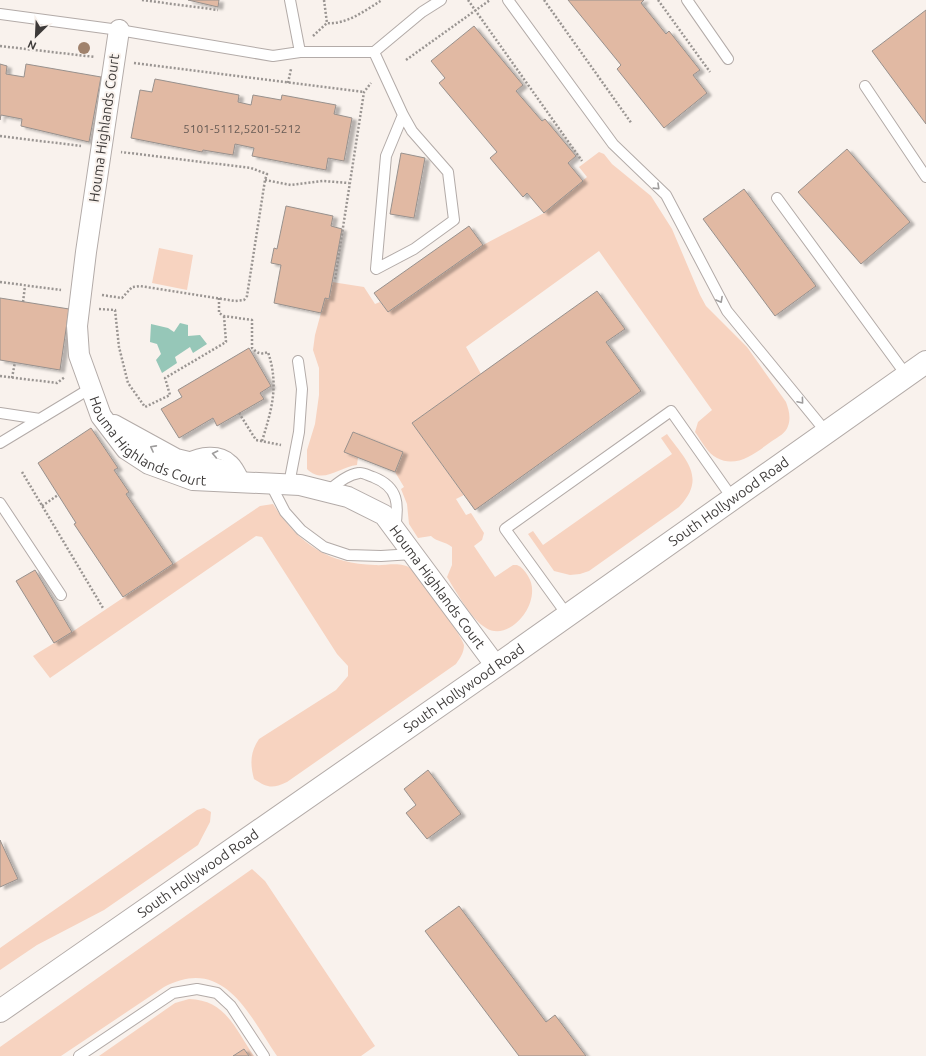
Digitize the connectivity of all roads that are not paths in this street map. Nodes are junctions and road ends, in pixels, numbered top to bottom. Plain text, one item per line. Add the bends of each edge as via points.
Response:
1 (290, 0) edge
2 (442, 0) edge
3 (508, 0) edge
4 (687, 0) edge
5 (0, 14) edge
6 (119, 30) junction
7 (300, 52) junction
8 (374, 52) junction
9 (728, 59) dead end
10 (865, 86) dead end
11 (403, 116) junction
12 (926, 178) edge
13 (777, 198) dead end
14 (298, 361) dead end
15 (926, 362) edge
16 (907, 376) junction
17 (91, 388) junction
18 (0, 413) edge
19 (101, 416) junction
20 (40, 419) junction
21 (827, 433) junction
22 (0, 444) edge
23 (280, 484) junction
24 (326, 492) junction
25 (733, 499) junction
26 (0, 503) edge
27 (395, 530) junction
28 (413, 554) junction
29 (61, 595) dead end
30 (568, 616) junction
31 (496, 666) junction
32 (0, 1011) edge
33 (79, 1056) edge
34 (264, 1056) edge

1 - 7 lane
2 - 8 lane via 422,12
3 -> 21 lane via 612,144 666,195 727,311
4 - 9 lane
5 - 6 lane
6 - 7 lane via 273,56
6 - 17 street, Houma Highlands Court via 101,149 90,294 77,326 79,355
7 - 8 lane
8 - 11 lane
10 - 12 lane
11 - 11 lane via 412,131 448,172 454,220 414,249 376,269 386,156
13 - 16 lane
14 - 23 lane via 302,389 296,448
15 - 16 street, South Hollywood Road
16 - 21 street, South Hollywood Road
17 - 19 street, Houma Highlands Court
17 - 20 lane
18 - 20 lane
23 -> 19 street via 182,461 124,433
19 - 23 street, Houma Highlands Court via 126,449 149,464 193,480
20 - 22 lane
21 - 25 street, South Hollywood Road
23 - 24 street, Houma Highlands Court via 300,485
23 - 28 lane via 285,512 301,530 324,547 348,555
24 - 27 street, Houma Highlands Court via 348,497 384,515
24 - 27 lane via 348,476 360,473 381,480 394,491 398,510
25 - 30 street, South Hollywood Road
25 - 30 lane via 671,412 524,515 505,529
26 - 29 lane
27 - 28 street, Houma Highlands Court
28 - 31 street, Houma Highlands Court
30 - 31 street, South Hollywood Road
31 - 32 street, South Hollywood Road
33 - 34 lane via 173,993 197,989 217,993 232,1006

